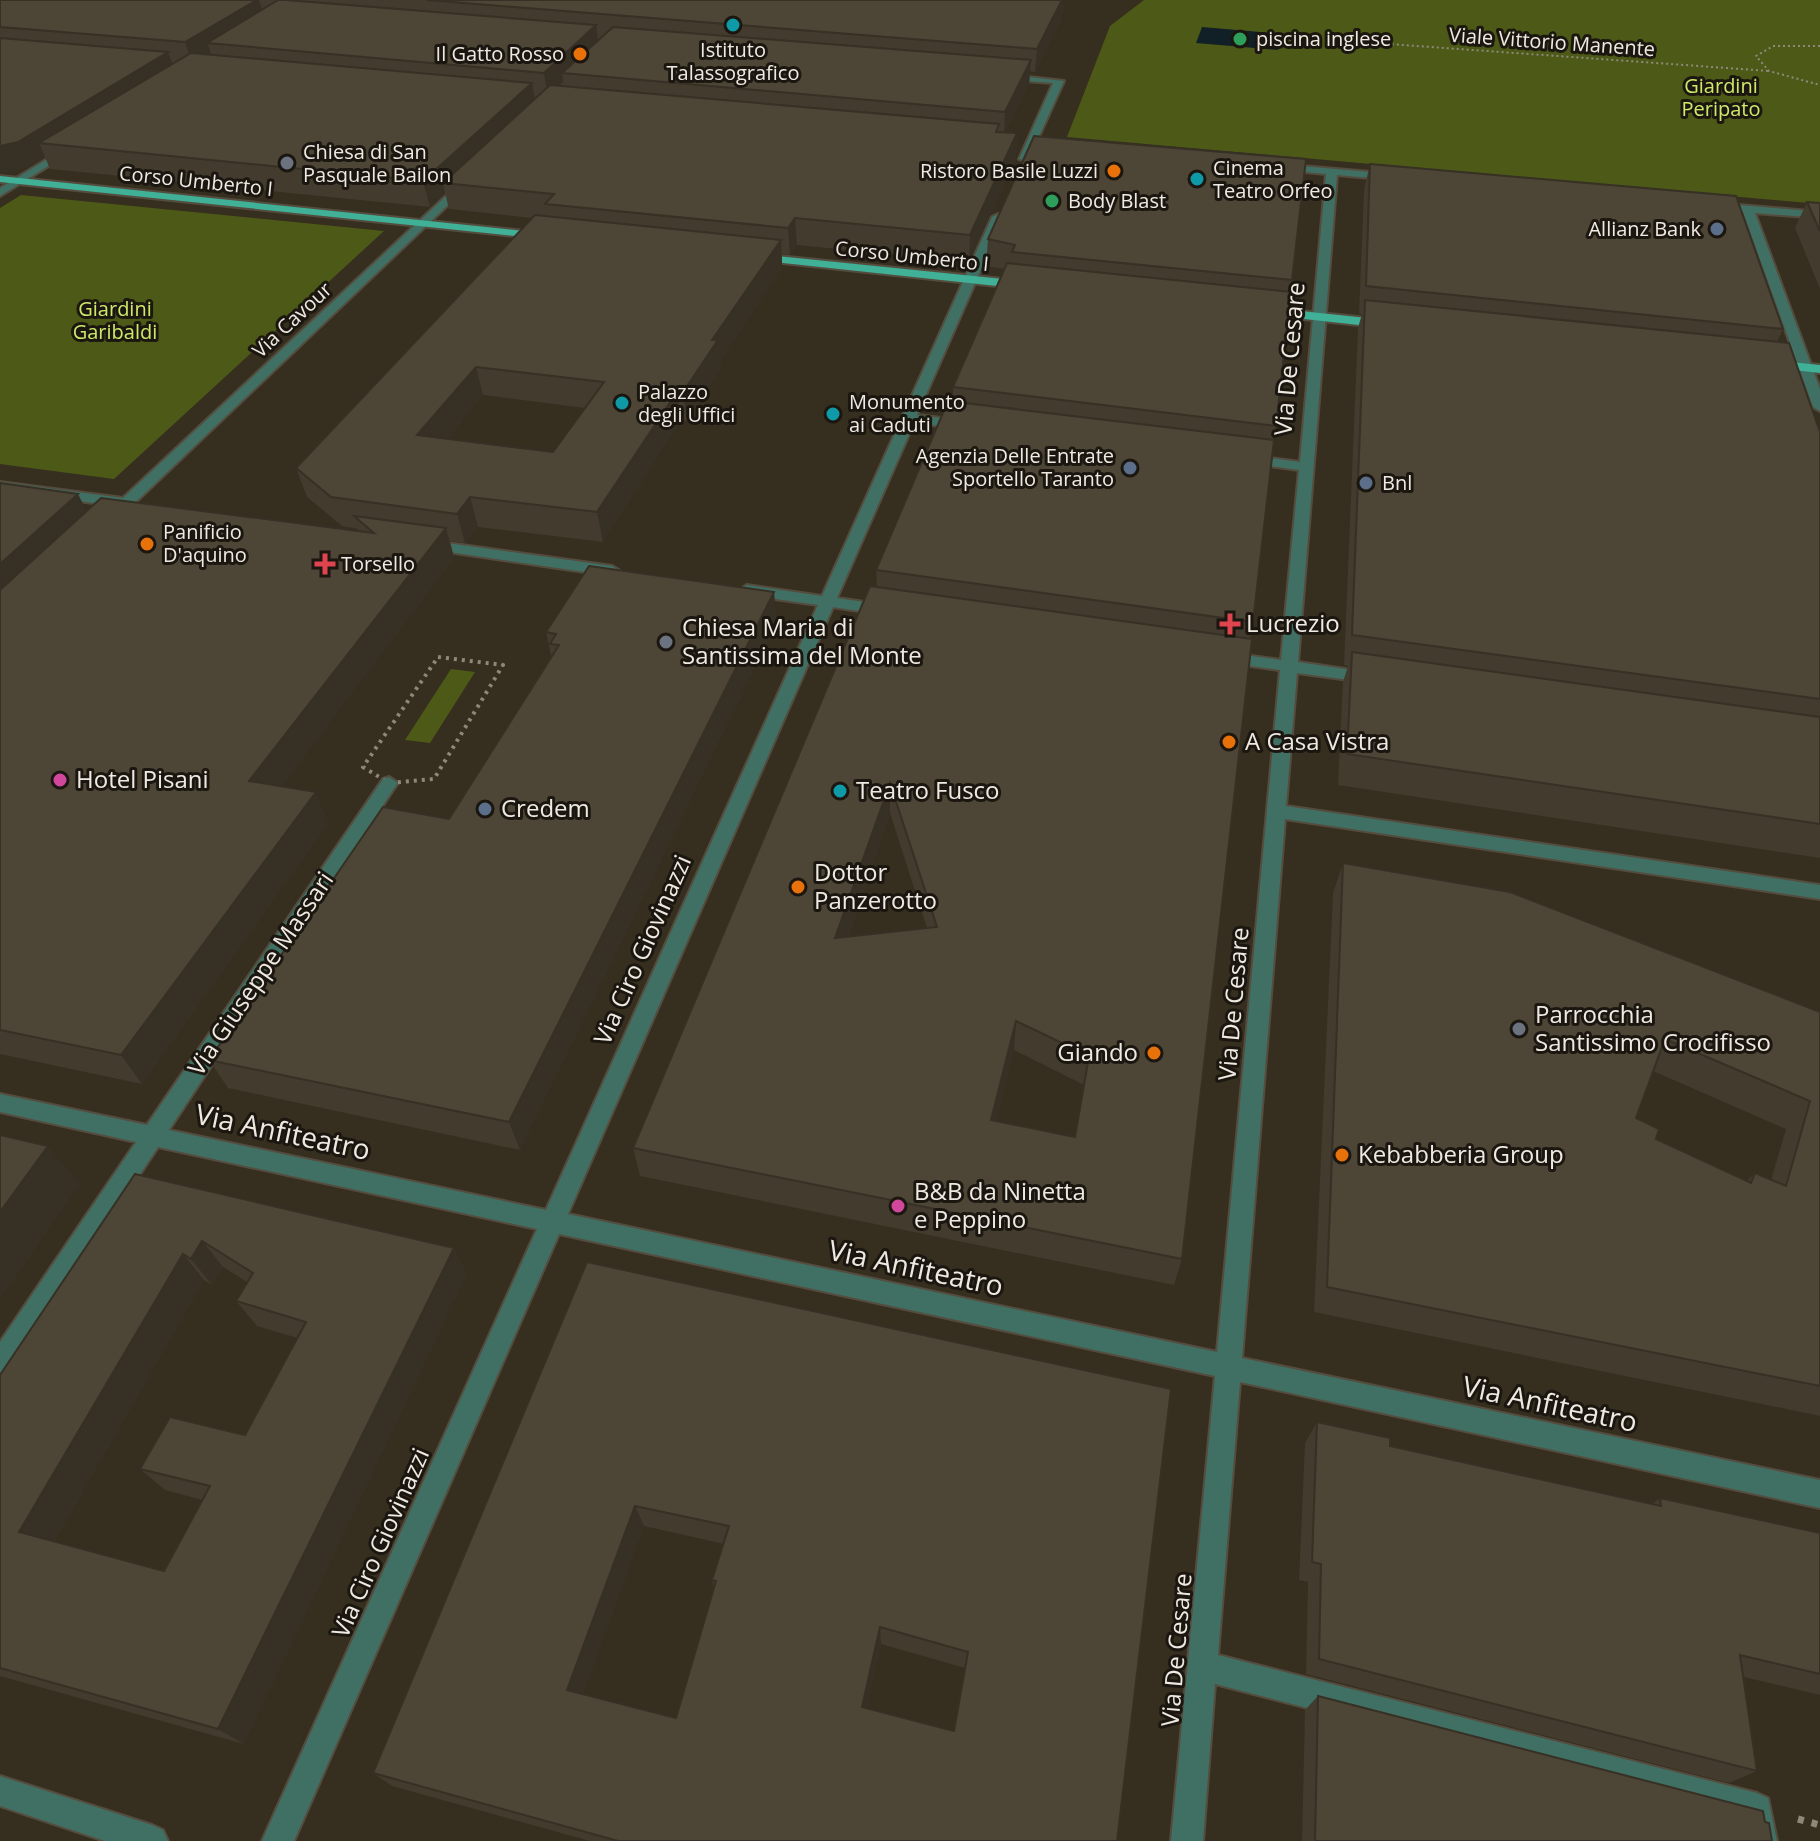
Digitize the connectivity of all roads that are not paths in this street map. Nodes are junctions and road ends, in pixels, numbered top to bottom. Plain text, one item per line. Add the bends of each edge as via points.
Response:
1 (996, 76) edge
2 (78, 145) edge
3 (1271, 167) edge
4 (1332, 172) junction
5 (1017, 175) edge
6 (472, 177) edge
7 (0, 179) edge
8 (1407, 179) edge
9 (20, 181) junction
10 (0, 193) edge
11 (1004, 204) edge
12 (1702, 205) edge
13 (1748, 209) junction
14 (1820, 215) edge
15 (423, 223) junction
16 (557, 237) edge
17 (746, 257) edge
18 (970, 280) junction
19 (1036, 287) edge
20 (1257, 310) edge
21 (1320, 317) junction
22 (1399, 325) edge
23 (1759, 363) edge
24 (1806, 368) junction
25 (1820, 369) edge
26 (1820, 407) edge
27 (909, 418) junction
28 (979, 427) edge
29 (1229, 457) edge
30 (1307, 467) junction
31 (0, 486) edge
32 (135, 504) junction
33 (101, 528) edge
34 (407, 542) edge
35 (625, 573) edge
36 (734, 588) edge
37 (827, 602) junction
38 (904, 612) edge
39 (1197, 654) edge
40 (1289, 667) junction
41 (1383, 680) edge
42 (389, 783) road end
43 (1277, 811) junction
44 (1820, 892) edge
45 (0, 1103) edge
46 (153, 1137) junction
47 (551, 1222) junction
48 (0, 1364) edge
49 (1228, 1368) junction
50 (1820, 1494) edge
51 (1202, 1666) junction
52 (0, 1791) edge
53 (152, 1841) edge
54 (278, 1841) edge
55 (1187, 1841) edge
56 (1761, 1841) edge

1 - 5 street via 1059,81
2 - 9 street
3 - 4 street
4 - 8 street
4 - 21 street, Via De Cesare
6 - 15 street, Via Cavour
7 - 9 main road, Corso Umberto I
9 - 10 street
9 - 15 main road, Corso Umberto I
11 - 18 street, Via Ciro Giovinazzi
12 - 13 street
13 - 14 street
13 - 24 street
15 - 16 main road, Corso Umberto I
15 - 32 street, Via Cavour
17 - 18 main road, Corso Umberto I
18 - 19 main road, Corso Umberto I
18 - 27 street, Via Ciro Giovinazzi
20 - 21 main road
21 - 22 main road
21 - 30 street, Via De Cesare
23 - 24 main road
24 - 25 main road
24 - 26 street
27 - 28 street
27 - 37 street, Via Ciro Giovinazzi
29 - 30 street
30 - 40 street, Via De Cesare
31 - 32 street
32 - 33 street, Via Cavour
34 - 35 street
36 - 37 street
37 - 38 street
37 - 47 street, Via Ciro Giovinazzi
39 - 40 street
40 - 41 street
40 - 43 street, Via De Cesare
42 - 46 street, Via Giuseppe Massari
43 - 44 street
43 - 49 street, Via De Cesare
45 - 46 street, Via Anfiteatro
46 - 47 street, Via Anfiteatro
46 - 48 street, Via Giuseppe Massari
47 - 49 street, Via Anfiteatro
47 - 54 street, Via Ciro Giovinazzi
49 - 50 street, Via Anfiteatro
49 - 51 street, Via De Cesare
51 - 55 street, Via De Cesare
51 - 56 street via 1757,1809
52 - 53 street

